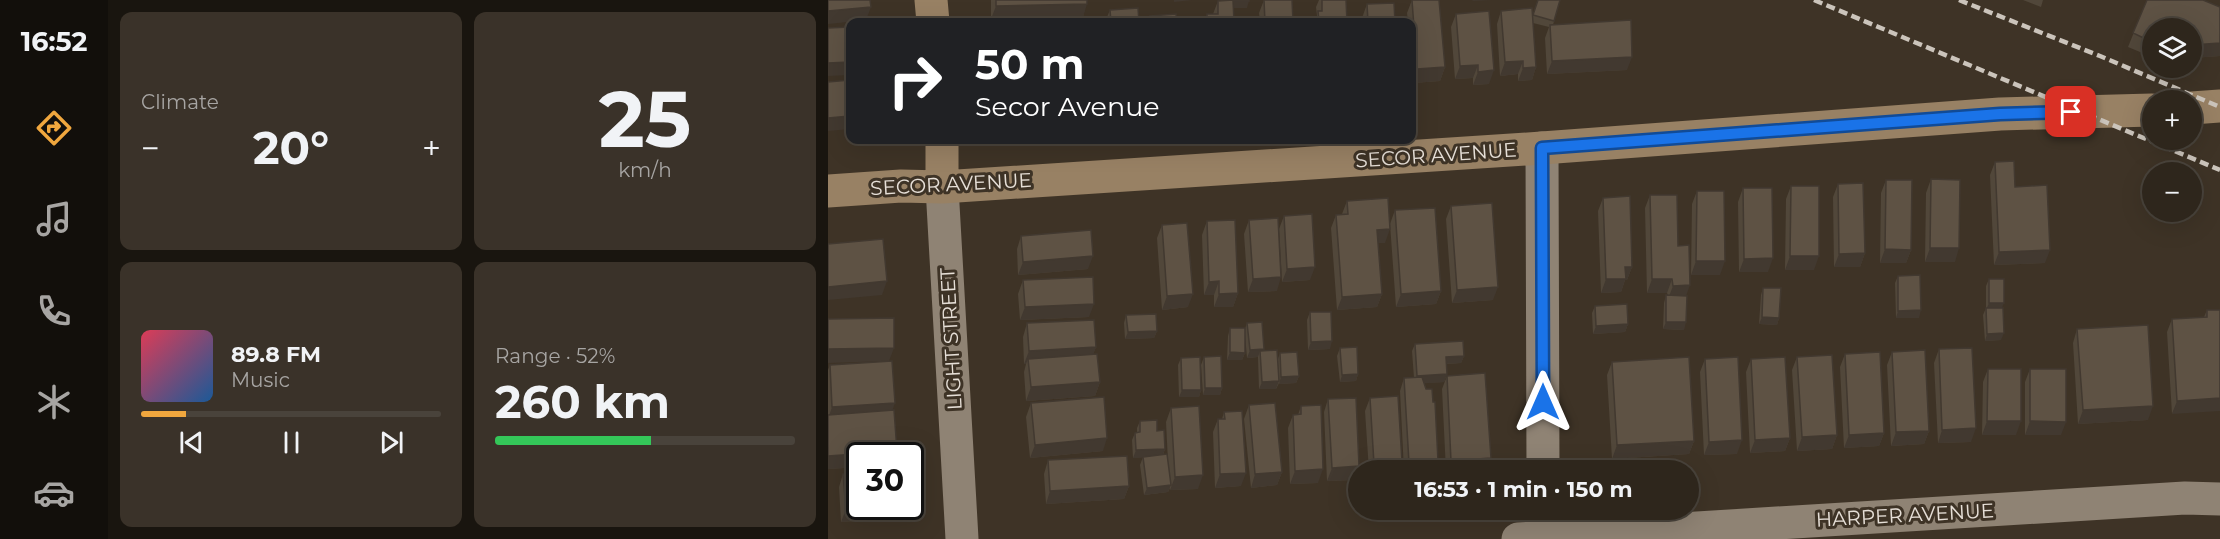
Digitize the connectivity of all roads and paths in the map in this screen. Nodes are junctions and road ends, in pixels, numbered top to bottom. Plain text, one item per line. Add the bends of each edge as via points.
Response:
1 (931, 0) edge
2 (933, 18) edge
3 (2220, 106) edge
4 (2202, 107) edge
5 (2142, 110) edge
6 (942, 144) edge
7 (1542, 148) junction
8 (942, 187) junction
9 (828, 191) edge
10 (1543, 460) edge
11 (2220, 500) edge
12 (1537, 531) edge
13 (962, 539) edge

1 - 2 street
3 - 4 street
5 - 7 street, SECOR AVENUE via 2000,114
6 - 8 street, LIGHT STREET
7 - 8 street, SECOR AVENUE
7 - 10 street
8 - 9 street, SECOR AVENUE
8 - 13 street, LIGHT STREET
11 - 12 street, HARPER AVENUE via 2186,498

